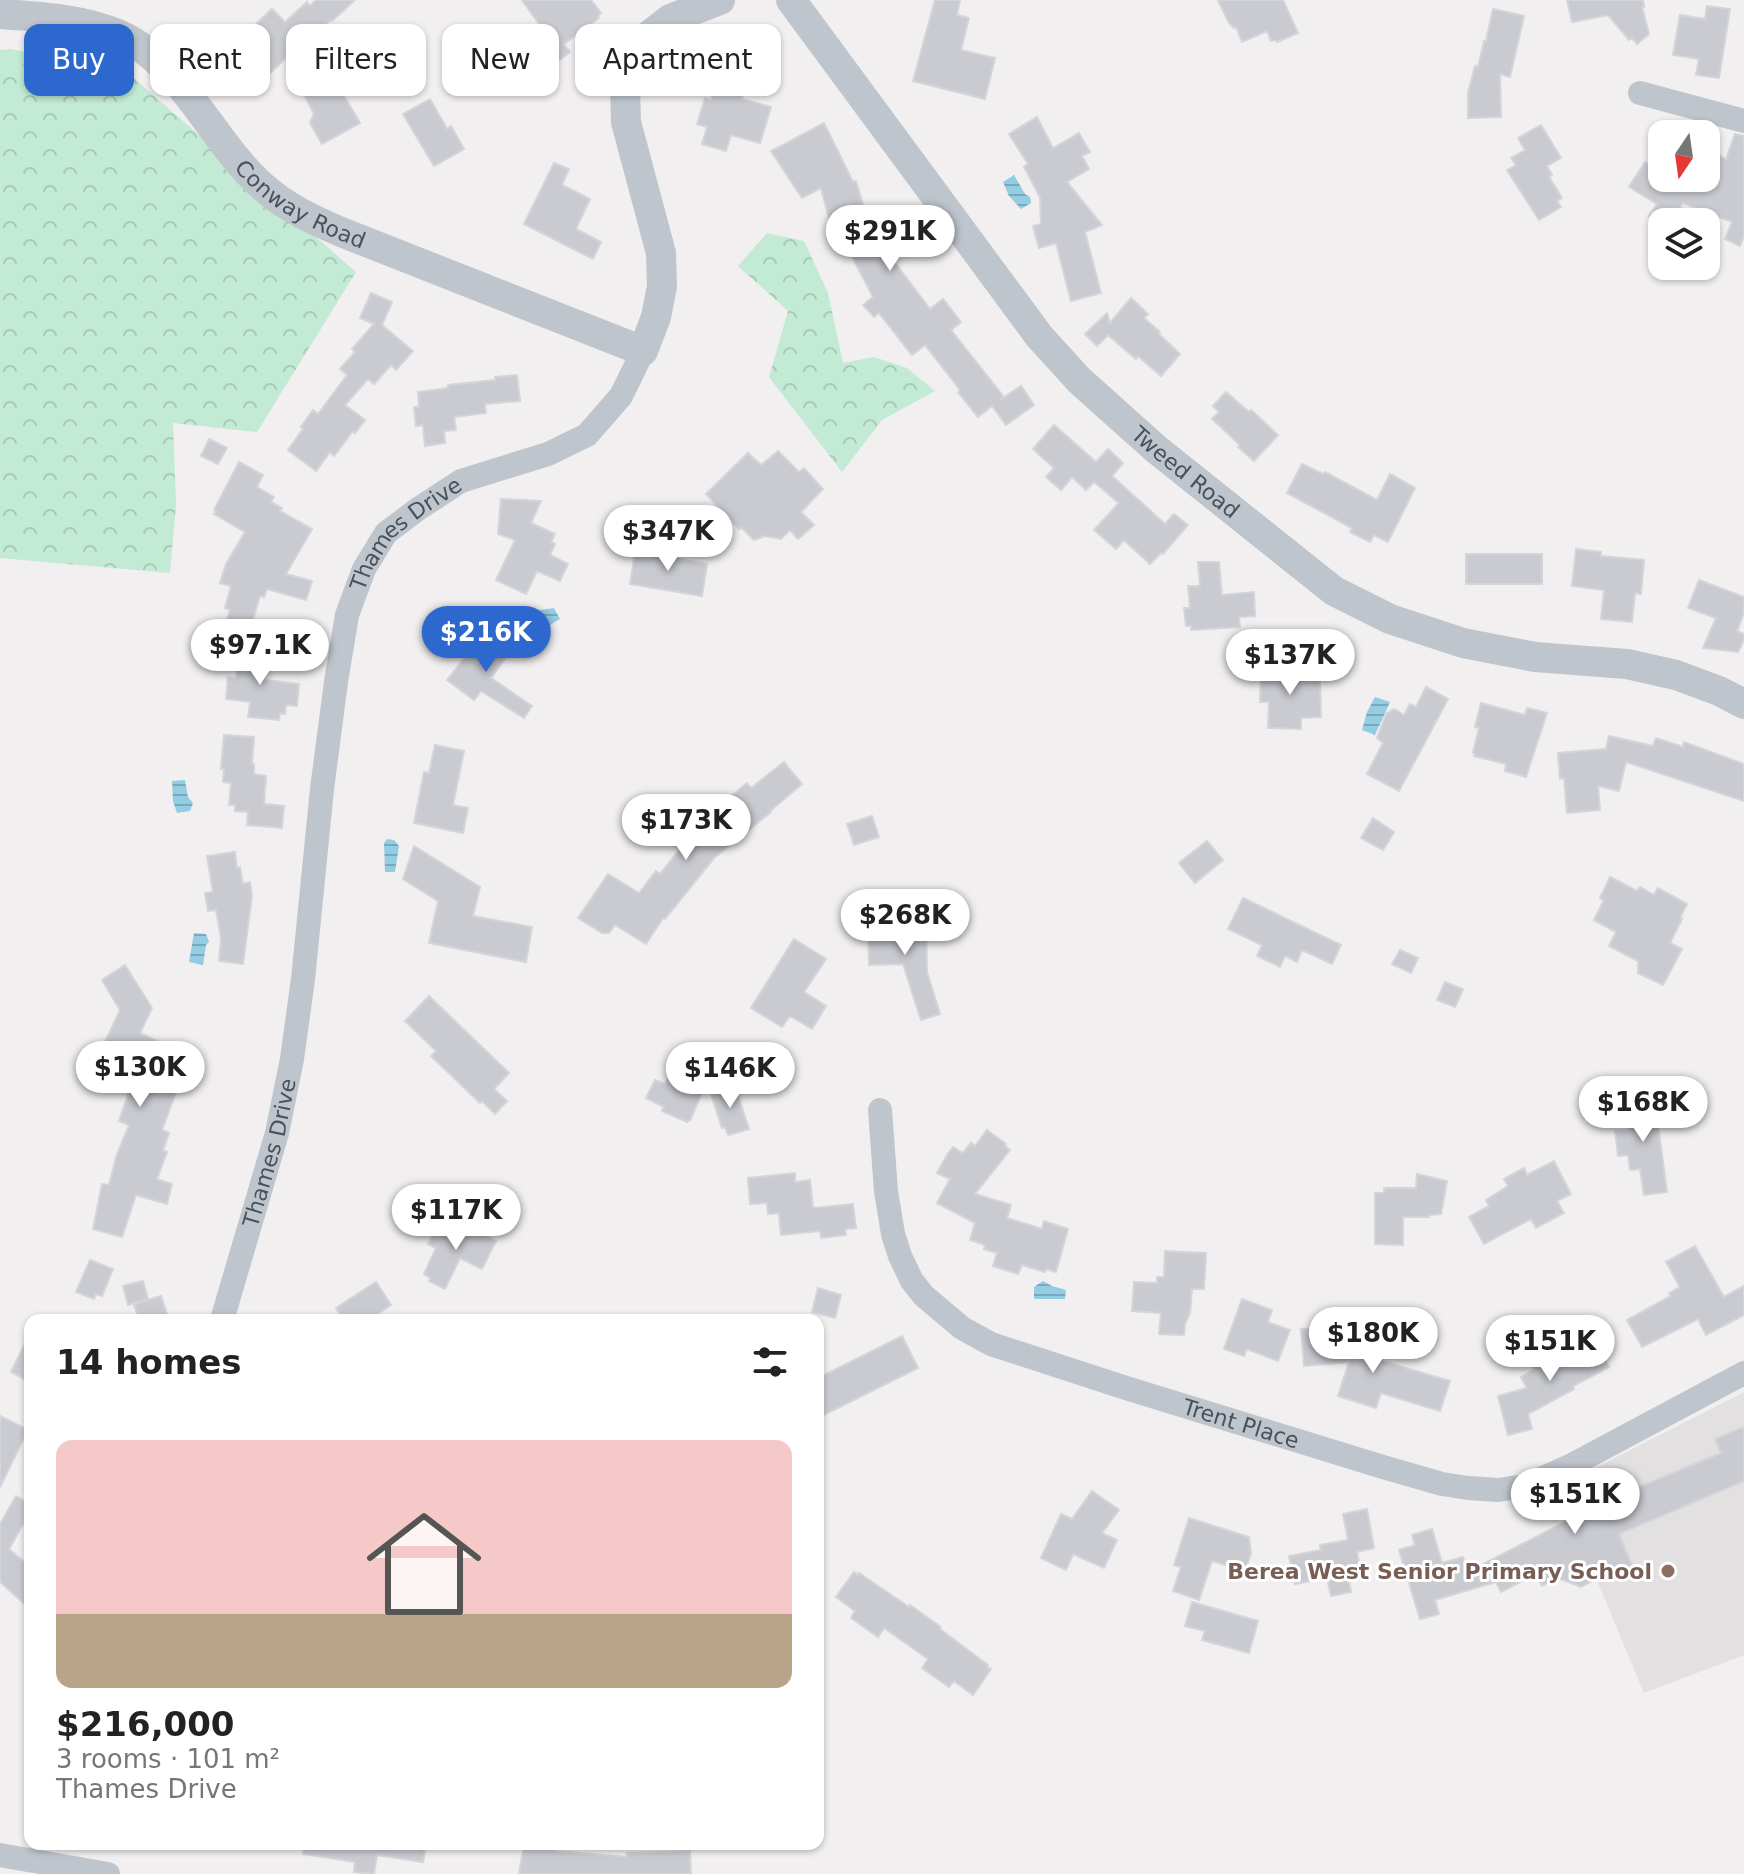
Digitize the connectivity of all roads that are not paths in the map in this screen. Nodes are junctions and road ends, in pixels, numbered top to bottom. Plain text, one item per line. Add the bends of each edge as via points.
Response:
1 (720, 0) edge
2 (791, 0) edge
3 (0, 14) edge
4 (1640, 93) dead end
5 (1744, 121) edge
6 (643, 351) junction
7 (1744, 704) edge
8 (880, 1110) dead end
9 (224, 1314) edge
10 (1744, 1373) edge
11 (0, 1855) edge
12 (108, 1874) edge

1 - 6 street, Thames Drive via 670,19 647,37 625,86 626,122 661,253 662,286
2 - 7 street, Tweed Road via 1039,336 1079,380 1156,449 1334,591 1390,619 1463,643 1535,657 1627,664 1676,675
3 - 6 street, Conway Road via 69,20 116,33 148,51 246,170 301,214
4 - 5 street
6 - 9 street, Thames Drive via 621,396 587,435 548,454 461,481 386,533 364,569 347,615 336,682 292,1059 277,1133
8 - 10 street, Trent Place via 886,1191 900,1256 924,1296 962,1328 991,1344 1383,1467 1468,1488 1525,1486
11 - 12 street

